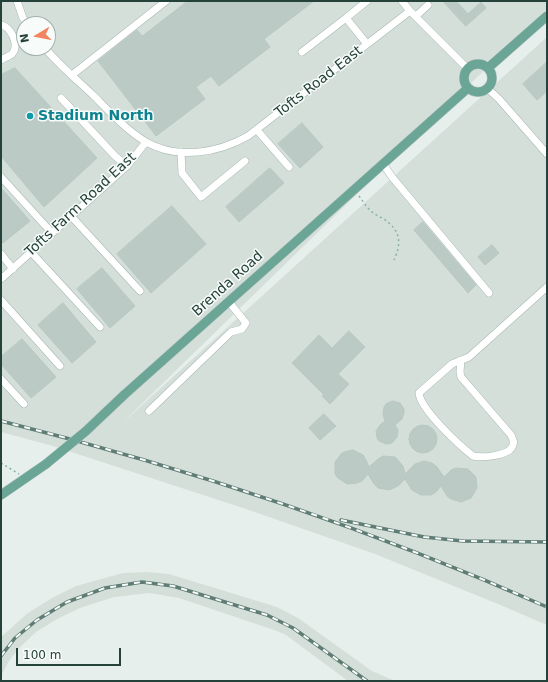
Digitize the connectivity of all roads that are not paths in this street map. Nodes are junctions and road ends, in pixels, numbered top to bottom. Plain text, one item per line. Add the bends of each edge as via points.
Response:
1 (18, 1) edge
2 (166, 1) edge
3 (367, 1) edge
4 (402, 1) edge
5 (428, 5) dead end
6 (413, 13) junction
7 (22, 16) edge
8 (547, 16) edge
9 (346, 18) junction
10 (1, 25) edge
11 (367, 44) junction
12 (302, 52) dead end
13 (53, 56) edge
14 (1, 60) edge
15 (467, 68) junction
16 (488, 68) junction
17 (72, 75) junction
18 (468, 88) junction
19 (487, 88) junction
20 (62, 98) dead end
21 (257, 130) junction
22 (146, 142) junction
23 (181, 152) junction
24 (547, 154) edge
25 (245, 161) dead end
26 (383, 164) junction
27 (127, 166) junction
28 (289, 167) dead end
29 (1, 177) edge
30 (71, 216) junction
31 (52, 233) junction
32 (31, 252) junction
33 (1, 254) edge
34 (13, 269) junction
35 (1, 279) edge
36 (547, 287) edge
37 (140, 291) dead end
38 (489, 293) dead end
39 (1, 300) edge
40 (229, 302) junction
41 (100, 327) dead end
42 (460, 360) junction
43 (60, 366) dead end
44 (1, 379) edge
45 (24, 404) dead end
46 (149, 411) dead end
47 (1, 495) edge

1 - 7 street
2 - 17 street
3 - 9 street
4 - 6 street
5 - 6 street, Tofts Road East
6 - 11 street, Tofts Road East
6 - 15 street
8 - 16 main road
9 - 11 street
9 - 12 street
10 - 14 street via 10,30 15,47 12,54
11 - 21 street, Tofts Road East
13 - 17 street, Tofts Farm Road East
15 - 16 main road via 477,64
15 - 18 main road via 464,78
16 - 19 main road via 491,82
17 - 22 street, Tofts Farm Road East
18 - 19 main road via 475,92
18 - 26 main road, Brenda Road
19 - 24 street
20 - 27 street
21 - 23 street, Tofts Road East via 236,143 221,148 204,152
21 - 28 street
22 - 23 street, Tofts Road East
22 - 27 street, Tofts Farm Road East
23 - 25 street via 182,173 200,197
26 - 38 street
26 - 40 main road, Brenda Road
27 - 30 street, Tofts Farm Road East
29 - 31 street
30 - 31 street, Tofts Farm Road East
30 - 37 street
31 - 32 street, Tofts Farm Road East
32 - 34 street, Tofts Farm Road East
32 - 41 street
33 - 34 street
34 - 35 street, Tofts Farm Road East
36 - 42 street via 469,357
39 - 43 street
40 - 46 street via 246,323 242,329 231,332
40 - 47 main road, Brenda Road, bridge via 86,431 46,464
42 - 42 street via 419,392 422,403 439,424 473,456 485,457 507,452 513,445 511,435 461,377
44 - 45 street

